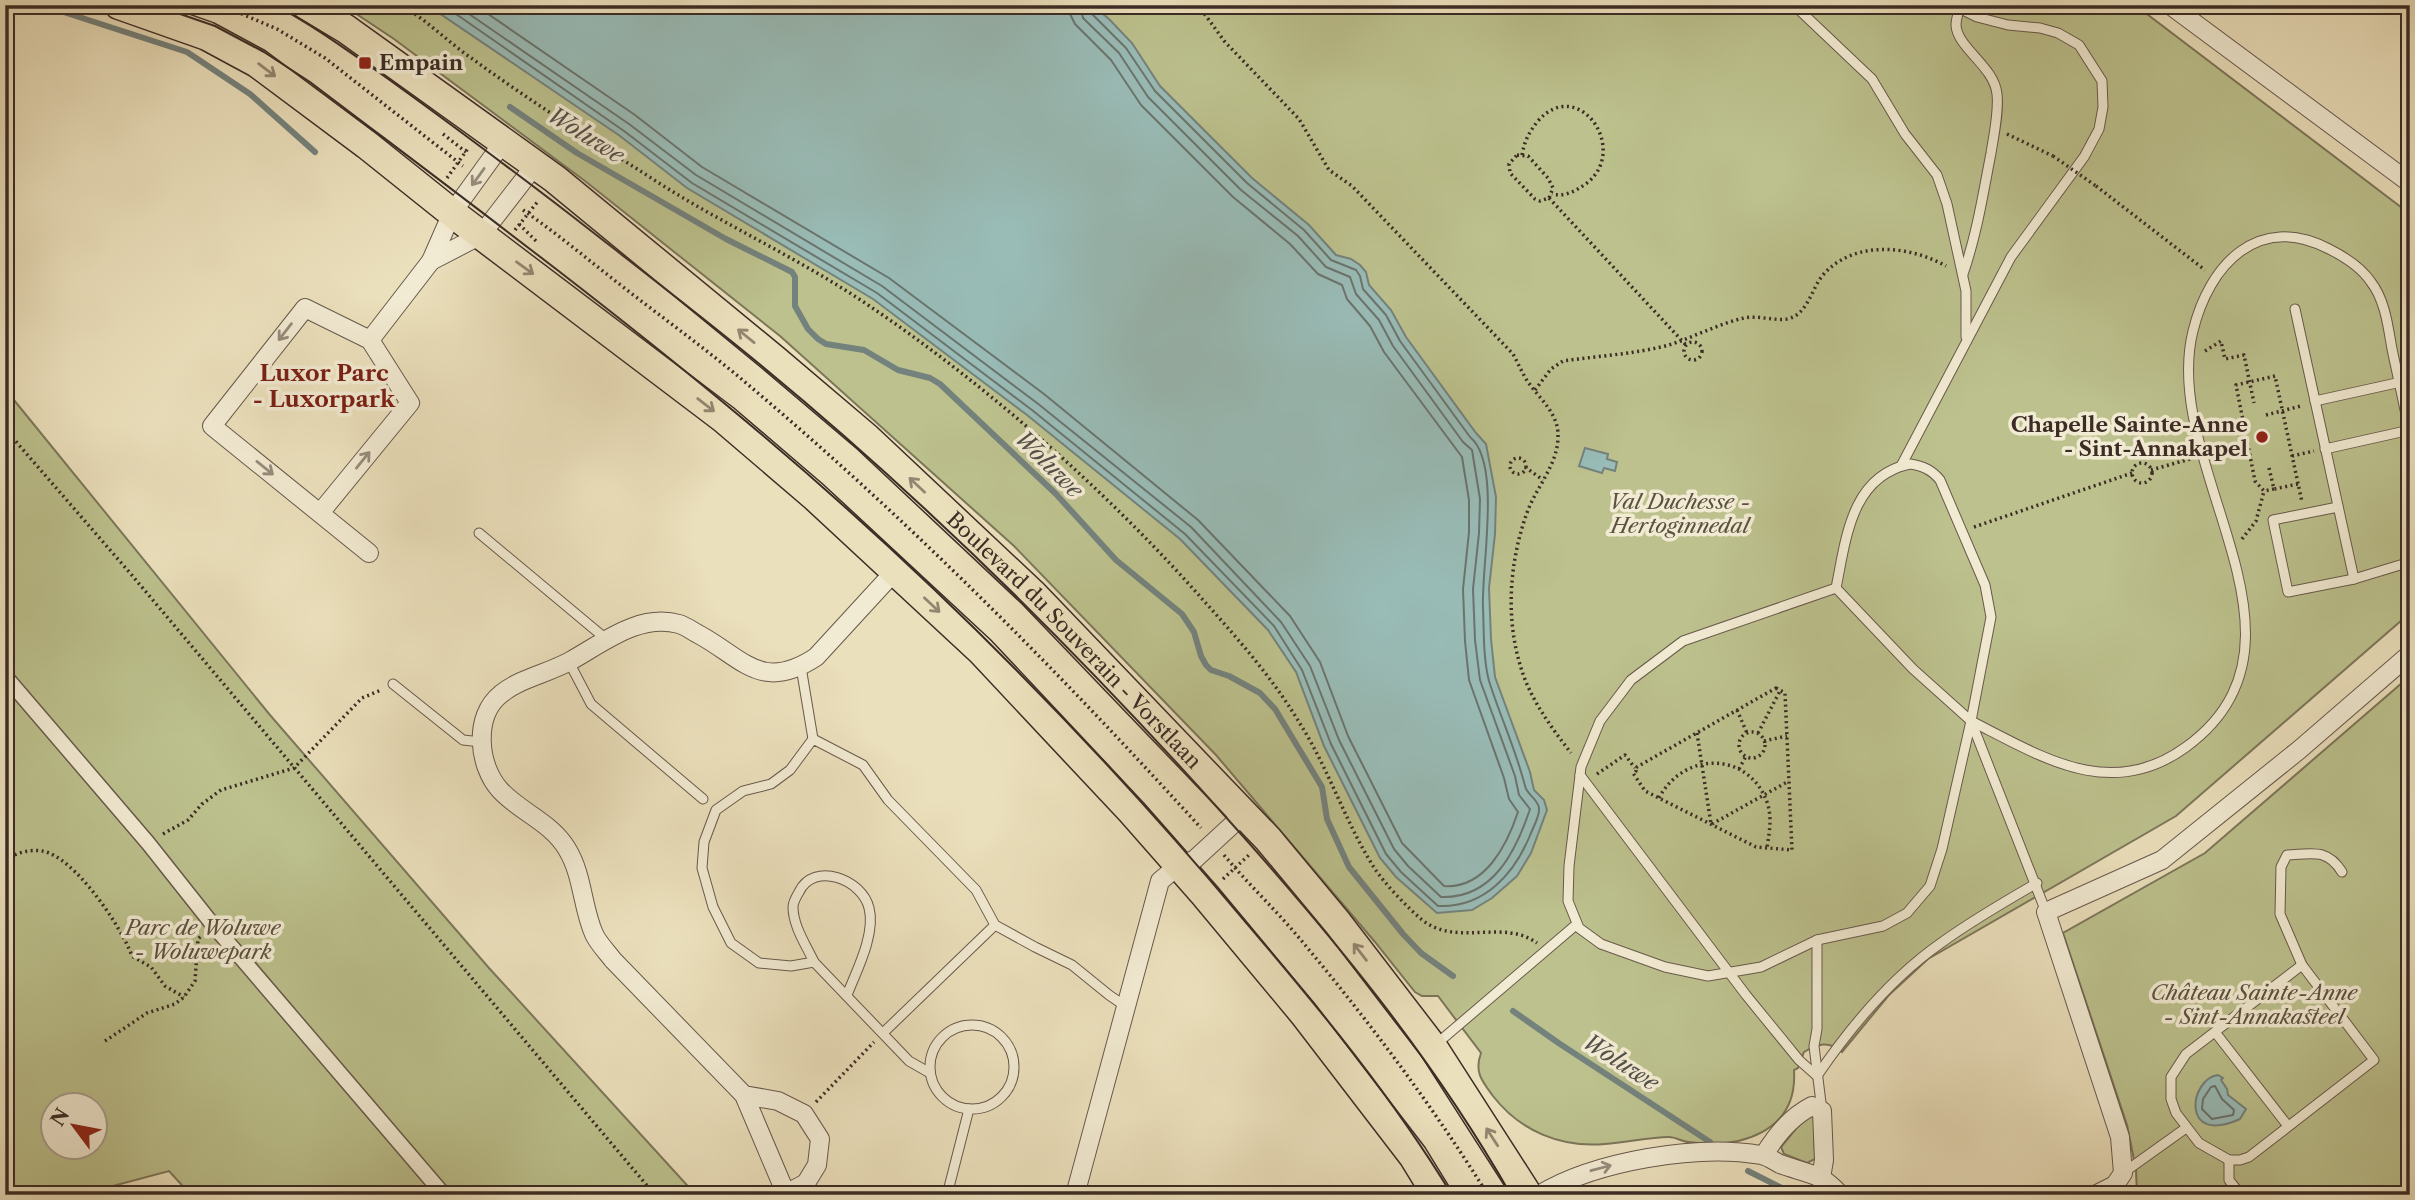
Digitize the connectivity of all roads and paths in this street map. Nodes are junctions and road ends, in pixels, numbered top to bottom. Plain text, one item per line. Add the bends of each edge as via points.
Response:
1 (119, 5) edge
2 (306, 5) edge
3 (401, 5) edge
4 (1198, 5) edge
5 (1794, 5) edge
6 (2170, 5) edge
7 (1956, 7) edge
8 (1995, 130) junction
9 (443, 134) dead end
10 (504, 141) junction
11 (1522, 155) junction
12 (536, 164) junction
13 (447, 178) dead end
14 (2410, 183) edge
15 (1550, 196) junction
16 (539, 200) dead end
17 (452, 213) junction
18 (519, 224) junction
19 (515, 230) dead end
20 (481, 235) junction
21 (536, 241) dead end
22 (431, 261) junction
23 (1963, 276) junction
24 (2214, 276) junction
25 (2295, 309) dead end
26 (1966, 338) junction
27 (370, 340) junction
28 (1681, 341) junction
29 (1686, 345) junction
30 (2213, 346) dead end
31 (2410, 380) edge
32 (2250, 381) junction
33 (2399, 382) junction
34 (1535, 390) junction
35 (2315, 401) junction
36 (2254, 403) dead end
37 (2283, 411) junction
38 (2266, 415) dead end
39 (5, 429) edge
40 (2410, 431) edge
41 (2325, 449) junction
42 (2202, 456) junction
43 (2292, 456) junction
44 (1901, 466) junction
45 (1525, 467) junction
46 (2269, 468) dead end
47 (2151, 470) junction
48 (2132, 473) junction
49 (1543, 480) junction
50 (2298, 484) junction
51 (2274, 489) junction
52 (2264, 491) junction
53 (2338, 507) junction
54 (320, 513) junction
55 (2304, 514) junction
56 (1978, 525) dead end
57 (479, 533) dead end
58 (2231, 548) junction
59 (369, 552) dead end
60 (2410, 562) edge
61 (895, 570) junction
62 (2354, 579) junction
63 (1836, 589) junction
64 (606, 639) junction
65 (2410, 654) edge
66 (569, 662) junction
67 (801, 667) junction
68 (5, 676) edge
69 (393, 684) joint
70 (1781, 689) junction
71 (1737, 710) junction
72 (1971, 721) junction
73 (1697, 733) junction
74 (1748, 733) junction
75 (1758, 734) junction
76 (1787, 736) junction
77 (813, 739) junction
78 (1764, 741) junction
79 (481, 742) junction
80 (1746, 756) junction
81 (1702, 764) junction
82 (294, 768) junction
83 (1635, 768) junction
84 (1739, 769) junction
85 (1581, 770) junction
86 (1789, 781) junction
87 (1587, 784) junction
88 (1763, 795) junction
89 (1659, 798) junction
90 (703, 799) dead end
91 (1244, 814) junction
92 (1711, 825) junction
93 (169, 831) dead end
94 (1767, 848) junction
95 (1250, 855) dead end
96 (5, 860) edge
97 (1179, 864) junction
98 (2342, 872) dead end
99 (1221, 881) dead end
100 (2037, 883) junction
101 (2046, 912) junction
102 (1577, 924) junction
103 (995, 925) junction
104 (198, 939) dead end
105 (1817, 940) junction
106 (1547, 950) junction
107 (814, 962) junction
108 (2302, 965) junction
109 (1729, 973) junction
110 (846, 995) junction
111 (184, 997) junction
112 (1125, 1006) junction
113 (2216, 1032) junction
114 (883, 1033) junction
115 (105, 1041) dead end
116 (1433, 1047) junction
117 (930, 1073) junction
118 (1817, 1076) junction
119 (744, 1095) junction
120 (969, 1110) junction
121 (1822, 1111) junction
122 (804, 1114) junction
123 (2288, 1126) junction
124 (2186, 1128) junction
125 (1764, 1155) junction
126 (2229, 1160) junction
127 (1821, 1178) junction
128 (2118, 1184) edge
129 (444, 1195) edge
130 (655, 1195) edge
131 (947, 1195) edge
132 (1075, 1195) edge
133 (1437, 1195) edge
134 (1528, 1195) edge
135 (1539, 1195) edge
136 (1841, 1195) edge
137 (2095, 1195) edge
138 (2241, 1195) edge

1 -> 17 main road via 207,36 257,63
2 - 10 main road, Boulevard du Souverain - Vorstlaan
3 - 106 path via 472,59 639,171 800,262 950,363 1141,533 1204,601 1284,698 1305,730 1376,872 1423,921 1461,934 1528,936
4 - 34 path via 1225,42 1299,119 1329,170 1352,186 1513,354
5 - 23 lane via 1872,79 1905,134 1937,175
6 - 14 street
7 - 8 lane via 1960,38 1979,58 1997,93
7 - 26 lane via 2008,25 2040,27 2079,45 2102,81 2104,107 2099,129 2084,157 2011,257
8 - 23 lane via 1975,240
8 - 24 path, bridge via 2053,156
9 - 13 path via 468,150
10 - 12 main road, Boulevard du Souverain - Vorstlaan
10 -> 17 street
11 - 15 path via 1552,183
11 - 15 path via 1512,159 1510,173 1535,199
11 - 15 path via 1533,127 1556,108 1573,106 1596,125 1603,144 1597,171 1578,189
12 - 20 street
91 -> 12 main road, Boulevard du Souverain - Vorstlaan via 1033,594 867,438
15 - 28 path
16 - 18 path
17 - 20 main road
17 - 22 street
18 - 19 path
18 - 21 path
20 - 22 street
20 -> 61 main road via 724,419
22 - 27 street
23 - 26 lane
23 - 28 path via 1932,258 1864,250 1825,273 1796,316 1742,318
24 - 33 lane via 2232,256 2278,237 2302,238 2340,254 2372,283 2384,307
24 - 42 lane via 2195,323 2189,361 2192,413
25 - 35 lane
26 - 44 lane
54 -> 27 street via 410,403
27 -> 54 street via 304,308 212,426
28 - 29 path
28 - 34 path via 1563,361 1550,369
29 - 29 path via 1687,358 1700,357 1700,345
30 - 32 path via 2221,341 2225,359 2244,355
31 - 33 lane
32 - 36 path
32 - 37 path via 2275,376
32 - 52 path via 2236,385 2253,475
33 - 35 lane
33 - 40 lane
34 - 49 path via 1551,411 1558,436
35 - 37 path
35 - 41 lane
37 - 38 path
37 - 43 path
39 - 82 path
40 - 41 lane
41 - 43 path
41 - 53 lane
42 - 47 path
42 - 58 lane
43 - 50 path
44 - 63 lane via 1881,475 1864,493 1847,531
44 - 72 lane via 1923,466 1940,481 1984,585 1990,617
45 - 45 path via 1517,459 1510,468 1520,474
45 - 49 path
46 - 51 path
47 - 48 path via 2140,463
47 - 48 path via 2145,482 2135,481
48 - 56 path
49 - 85 path via 1521,532 1512,588 1512,631 1535,700
50 - 51 path
50 - 55 path
51 - 52 path
52 - 58 path via 2256,521
53 - 55 lane
53 - 62 lane
54 - 59 street
55 - 62 lane via 2273,520 2288,593
57 - 64 lane
58 - 72 lane via 2246,614 2239,678 2206,733 2173,757 2120,774 2090,772
60 - 62 lane
61 - 67 street via 823,650
61 -> 97 main road via 982,651
63 - 72 lane
63 - 85 lane via 1683,641 1631,680 1600,721
64 - 66 street
64 - 67 street via 654,622 680,624 755,670 775,673
65 - 101 street via 2162,860
66 - 79 street via 498,695 487,714
66 - 90 lane via 592,704
67 - 77 lane
68 - 129 street
69 - 79 lane via 463,740
69 - 82 path via 362,698
70 - 71 path
70 - 75 path
70 - 76 path via 1786,693
71 - 73 path
71 - 74 path
72 - 100 lane
72 - 105 lane via 1930,886 1907,913 1884,926
73 - 81 path
73 - 83 path
74 - 75 path
74 - 80 path via 1739,742
75 - 78 path
76 - 78 path
76 - 86 path
77 - 103 lane via 863,765 888,800 976,890
77 - 107 lane via 790,770 771,784 743,791 716,810 704,842 702,868 713,907 731,943 758,962 791,966
78 - 80 path via 1762,753
79 - 119 street via 486,769 500,790 550,828 566,847 594,935
80 - 84 path
81 - 84 path
81 - 89 path via 1679,774
81 - 92 path
82 - 93 path via 221,790
82 - 130 path
83 - 87 path via 1625,755
83 - 89 path via 1633,773 1645,791
84 - 88 path
85 - 87 lane
85 - 102 lane via 1568,889
86 - 88 path
86 - 94 path via 1792,850
87 - 109 lane
88 - 92 path
88 - 94 path via 1771,819
89 - 92 path
91 - 97 street via 1194,860
116 -> 91 main road, Boulevard du Souverain - Vorstlaan via 1329,912
92 - 94 path
95 - 99 path
96 - 111 path via 18,852 42,851 64,860 103,902 132,956
97 - 112 street via 1160,881
97 - 133 main road via 1304,1014 1413,1156
98 - 108 lane via 2324,854 2287,855 2281,867 2280,914
100 - 101 lane
100 - 118 lane via 1939,944 1886,990
101 - 128 street via 2120,1137
102 - 106 lane
102 - 109 lane via 1601,944 1665,967 1708,976
103 - 112 lane via 1072,964
103 - 114 lane
104 - 111 path via 195,981
105 - 109 lane via 1761,967
105 - 118 lane
106 - 116 lane
107 - 110 lane
107 - 110 lane via 796,925 793,905 801,886 820,875 840,877 857,888 869,907 863,955
108 - 113 lane
108 - 123 lane via 2374,1060
109 - 118 lane
110 - 114 lane
111 - 115 path via 147,1013
112 - 132 street
113 - 123 lane
113 - 124 lane via 2186,1054 2171,1077 2172,1105
114 - 117 lane via 909,1062
114 - 122 path
134 -> 116 main road, Boulevard du Souverain - Vorstlaan
117 - 120 lane via 943,1098
117 - 120 lane via 930,1059 944,1035 969,1024 996,1031 1012,1053 1012,1081 995,1102
118 - 121 lane
119 - 122 street via 778,1101
119 - 122 street via 786,1194 806,1183 817,1166 820,1139
120 - 131 lane
121 - 125 street via 1812,1106 1798,1113
121 - 127 street
123 - 126 lane via 2249,1157
124 - 126 lane via 2206,1148
124 - 128 lane
125 - 127 street
135 -> 125 street via 1591,1170 1625,1162 1688,1153
126 - 138 lane via 2230,1180
127 - 136 street
128 - 137 street

